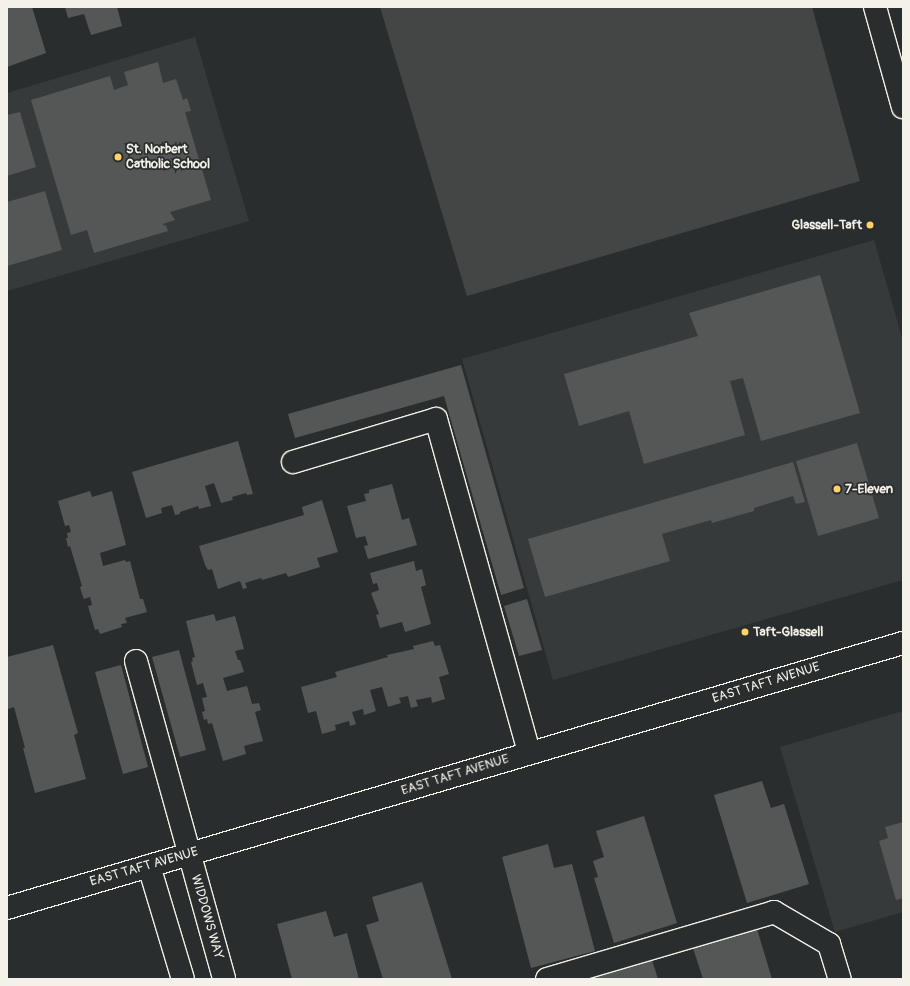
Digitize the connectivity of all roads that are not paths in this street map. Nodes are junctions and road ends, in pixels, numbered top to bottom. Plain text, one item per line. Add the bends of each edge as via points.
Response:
1 (875, 7) edge
2 (903, 107) edge
3 (293, 462) dead end
4 (903, 643) edge
5 (136, 661) dead end
6 (529, 753) junction
7 (189, 854) junction
8 (149, 866) junction
9 (7, 908) edge
10 (183, 979) edge
11 (224, 979) edge
12 (547, 979) edge
13 (840, 979) edge

1 - 2 main road
3 - 6 main road via 436,419
4 - 6 main road, EAST TAFT AVENUE
5 - 7 main road, WIDDOWS WAY
6 - 7 main road, EAST TAFT AVENUE
7 - 8 main road, EAST TAFT AVENUE
7 - 11 main road, WIDDOWS WAY
8 - 9 main road, EAST TAFT AVENUE
8 - 10 main road
12 - 13 main road via 774,912 829,944

